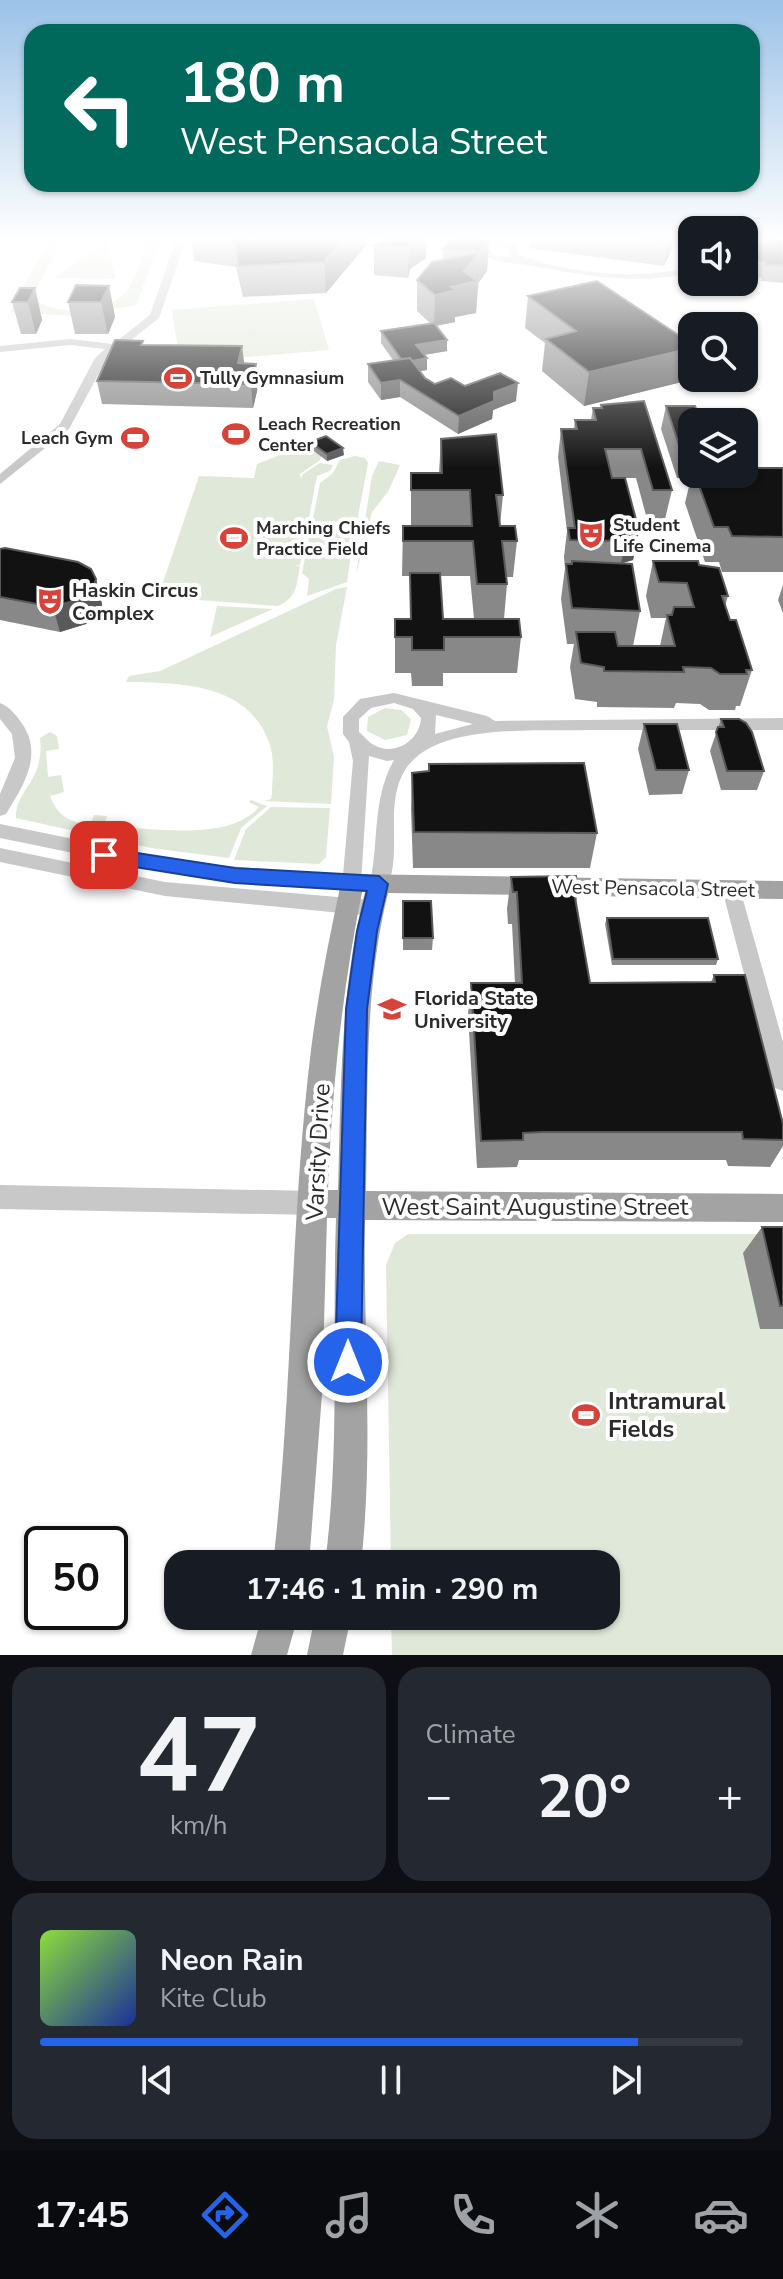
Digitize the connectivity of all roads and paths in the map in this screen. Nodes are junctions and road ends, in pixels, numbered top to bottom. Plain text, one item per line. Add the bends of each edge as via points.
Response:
1 (156, 314) edge
2 (114, 347) junction
3 (0, 349) edge
4 (0, 480) edge
5 (415, 703) junction
6 (0, 709) edge
7 (783, 724) edge
8 (510, 725) junction
9 (357, 742) junction
10 (418, 746) junction
11 (0, 809) edge
12 (0, 831) edge
13 (0, 855) edge
14 (731, 889) junction
15 (783, 890) edge
16 (362, 896) junction
17 (783, 1081) edge
18 (0, 1197) edge
19 (315, 1203) junction
20 (351, 1205) junction
21 (783, 1208) edge
22 (293, 1550) edge
23 (345, 1550) edge
24 (276, 1630) edge
25 (330, 1630) edge
26 (269, 1655) edge
27 (325, 1655) edge

1 - 2 street
2 - 3 street via 70,342
2 - 4 street via 98,362 65,426
5 - 8 street
5 - 9 street via 386,698 361,706 349,726
5 - 10 street via 431,721 429,735
6 - 11 street via 25,747 19,774
7 - 8 street
8 - 10 street via 457,732
9 - 10 street via 388,754
9 - 16 street, Varsity Drive via 362,761
10 - 16 street, Varsity Drive via 388,783 383,867
12 - 16 street, West Pensacola Street via 191,870
13 - 16 street, West Pensacola Street via 165,889
14 - 15 main road, West Pensacola Street
14 - 16 main road, West Pensacola Street
14 - 17 street
16 - 19 main road, Varsity Drive via 328,1007
16 - 20 main road, Varsity Drive
18 - 19 street, West Saint Augustine Street
19 - 20 main road, West Saint Augustine Street
19 - 22 main road, Varsity Drive
20 - 21 main road, West Saint Augustine Street
20 - 23 main road, Varsity Drive via 351,1499
24 - 26 main road
25 - 27 main road

